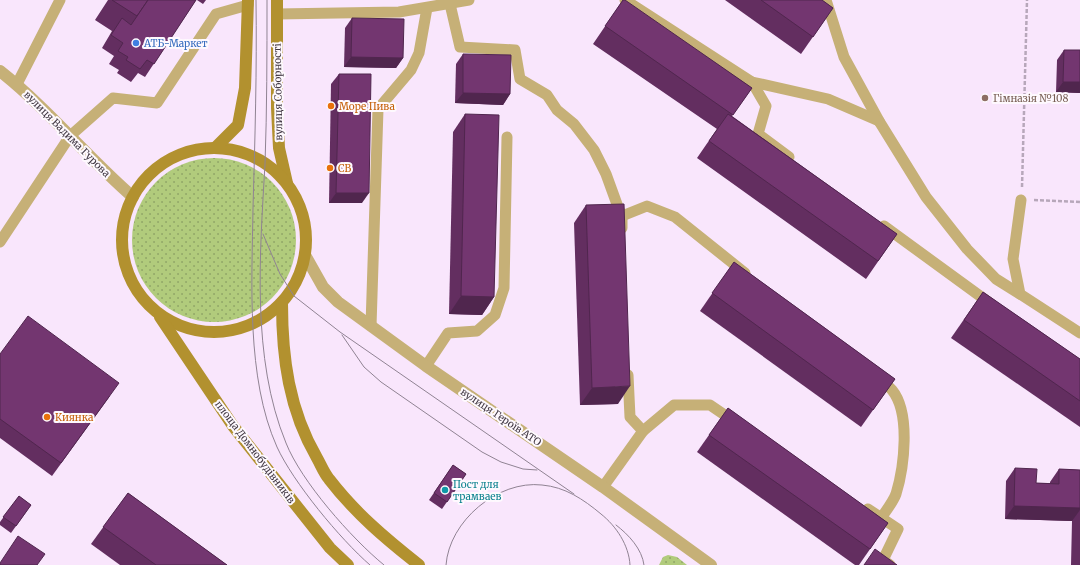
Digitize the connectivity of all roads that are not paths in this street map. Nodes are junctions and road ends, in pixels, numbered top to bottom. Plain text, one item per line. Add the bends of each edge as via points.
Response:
1 (60, 0) edge
2 (277, 0) edge
3 (399, 0) edge
4 (468, 0) edge
5 (625, 0) edge
6 (826, 0) edge
7 (248, 2) edge
8 (450, 4) junction
9 (427, 8) junction
10 (399, 12) junction
11 (277, 14) junction
12 (0, 71) edge
13 (752, 82) junction
14 (16, 84) junction
15 (879, 121) junction
16 (70, 136) junction
17 (507, 137) dead end
18 (215, 148) junction
19 (796, 162) edge
20 (288, 184) junction
21 (133, 197) junction
22 (1021, 200) road end
23 (872, 218) edge
24 (622, 220) junction
25 (623, 235) edge
26 (0, 242) edge
27 (305, 255) junction
28 (756, 282) edge
29 (1020, 294) junction
30 (282, 303) junction
31 (999, 310) edge
32 (157, 313) junction
33 (371, 326) junction
34 (1080, 333) edge
35 (627, 362) edge
36 (426, 366) junction
37 (867, 370) edge
38 (743, 427) edge
39 (642, 432) junction
40 (603, 487) junction
41 (861, 505) edge
42 (881, 518) junction
43 (348, 565) edge
44 (419, 565) edge
45 (711, 565) edge
46 (890, 565) edge

1 - 14 lane
2 - 11 main road, вулиця Соборності
3 - 10 lane
4 - 8 lane
5 - 13 lane
6 - 15 lane via 844,57
7 - 16 lane via 216,14 157,103 113,98
7 - 18 main road via 245,88 238,124
8 - 9 lane
8 - 24 lane via 460,47 515,50 520,79 547,96 556,110 574,124 594,150 606,174
9 - 10 lane
9 - 33 lane via 419,53 412,70 378,109
10 - 11 lane
11 - 20 main road, вулиця Соборності via 277,108 280,148
12 - 14 street, вулиця Вадима Гурова
13 - 15 lane via 828,99
13 - 19 lane via 766,106 758,134
14 - 16 street, вулиця Вадима Гурова
15 - 29 lane via 926,197 966,249 996,279
16 - 21 street, вулиця Вадима Гурова
16 - 26 lane
17 - 36 lane via 504,288 495,315 477,331 448,333
18 - 20 main road, площа Домнобудівників via 249,154 265,163
18 - 21 main road, площа Домнобудівників via 187,152 167,161 153,171
20 - 27 main road, площа Домнобудівників via 300,206 306,230
21 - 32 main road, площа Домнобудівників via 123,227 124,259 136,289
22 - 29 lane via 1013,259
23 - 31 lane
24 - 25 lane
24 - 28 lane via 622,216 647,206 675,217
27 - 30 main road, площа Домнобудівників via 297,281
27 - 33 street, вулиця Героїв АТО via 324,287 338,302
29 - 34 lane
30 - 32 main road, площа Домнобудівників via 250,326 231,331 192,330
30 - 44 main road via 282,340 287,377 295,412 310,446 328,478 352,506 383,537
32 - 43 main road, площа Домнобудівників via 233,426 330,548
33 - 36 street, вулиця Героїв АТО
35 - 39 lane via 630,417
36 - 40 street, вулиця Героїв АТО
37 - 42 lane via 892,390 902,409 904,435 896,496
38 - 39 lane via 710,405 674,405
39 - 40 lane
40 - 45 street, вулиця Героїв АТО
41 - 42 lane
42 - 46 lane via 898,529 883,560

